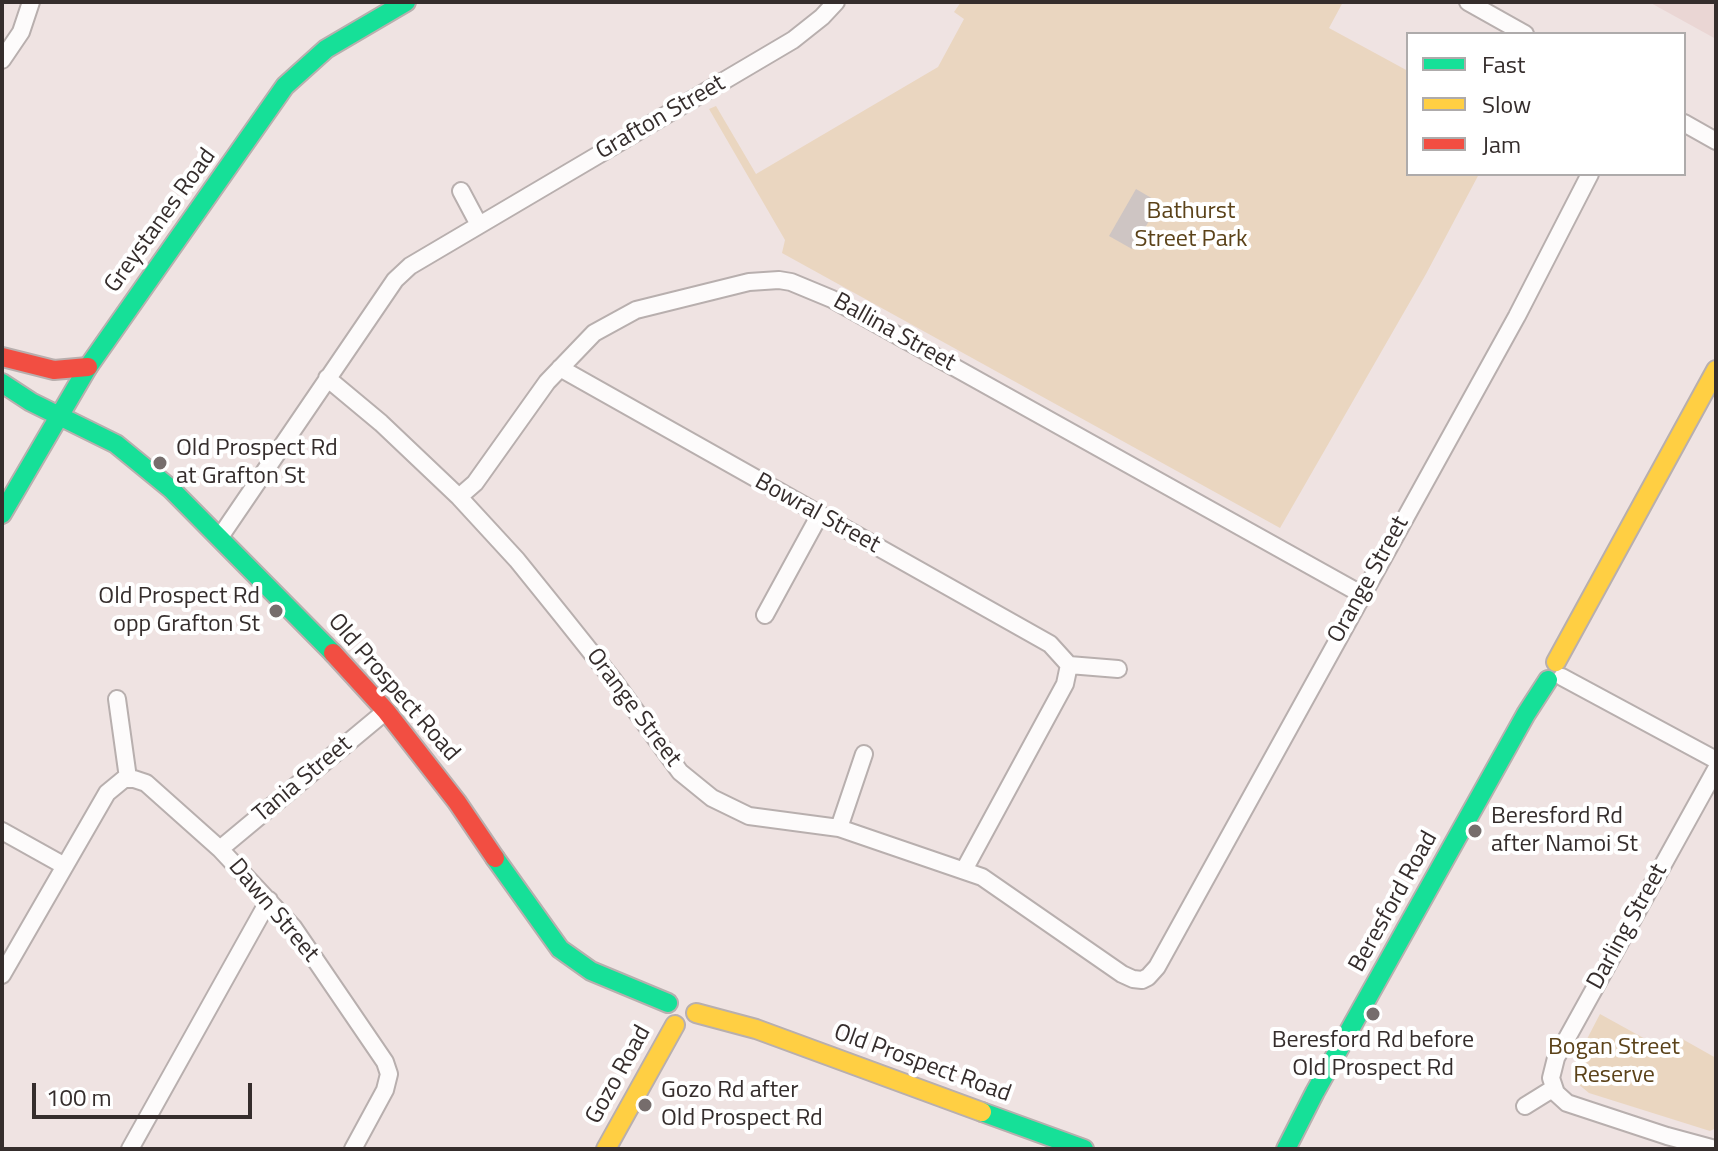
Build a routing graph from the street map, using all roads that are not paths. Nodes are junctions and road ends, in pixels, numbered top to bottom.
1 (31, 2) edge
2 (406, 2) edge
3 (836, 2) edge
4 (1468, 2) edge
5 (1521, 32) edge
6 (2, 60) edge
7 (1686, 124) edge
8 (1716, 141) edge
9 (1589, 176) edge
10 (461, 191) dead end
11 (478, 223) junction
12 (2, 357) edge
13 (88, 367) junction
14 (560, 368) junction
15 (1716, 370) edge
16 (327, 378) junction
17 (2, 383) edge
18 (60, 415) junction
19 (459, 497) junction
20 (2, 514) edge
21 (819, 516) junction
22 (220, 537) junction
23 (1361, 594) junction
24 (765, 615) dead end
25 (1069, 665) junction
26 (1118, 669) dead end
27 (1555, 673) junction
28 (117, 699) dead end
29 (386, 711) junction
30 (864, 754) dead end
31 (1716, 760) edge
32 (1716, 769) edge
33 (128, 778) junction
34 (839, 828) junction
35 (2, 831) edge
36 (220, 849) junction
37 (63, 865) junction
38 (964, 870) junction
39 (269, 900) junction
40 (2, 975) edge
41 (668, 1003) junction
42 (696, 1013) junction
43 (675, 1025) junction
44 (1554, 1088) junction
45 (1525, 1106) dead end
46 (1290, 1147) edge
47 (130, 1149) edge
48 (353, 1149) edge
49 (606, 1149) edge
50 (1084, 1149) edge
51 (1715, 1149) edge

1 - 6 street
2 - 13 main road, Greystanes Road
3 - 11 street, Grafton Street
4 - 5 street
7 - 8 street
9 - 23 street, Orange Street
10 - 11 street
11 - 16 street, Grafton Street
12 - 13 main road
13 - 18 main road, Greystanes Road
14 - 19 street, Ballina Street
14 - 21 street, Bowral Street
14 - 23 street, Ballina Street
15 - 27 main road, Beresford Road
16 - 19 street, Orange Street
16 - 22 street, Grafton Street
17 - 18 main road, Old Prospect Road
18 - 20 main road, Greystanes Road
18 - 22 main road, Old Prospect Road
19 - 34 street, Orange Street
21 - 24 street
21 - 25 street, Bowral Street
22 - 29 main road, Old Prospect Road
23 - 38 street, Orange Street
25 - 26 street
25 - 38 street
27 - 31 street
27 - 46 main road, Beresford Road
28 - 33 street
29 - 36 street, Tania Street
29 - 41 main road, Old Prospect Road
30 - 34 street
32 - 44 street, Darling Street
33 - 36 street, Dawn Street
33 - 37 street
34 - 38 street, Orange Street
35 - 37 street
36 - 39 street, Dawn Street
37 - 40 street
39 - 47 street
39 - 48 street, Dawn Street
41 - 42 main road
41 - 43 main road
42 - 43 main road
42 - 50 main road, Old Prospect Road
43 - 49 main road, Gozo Road
44 - 45 street
44 - 51 street

